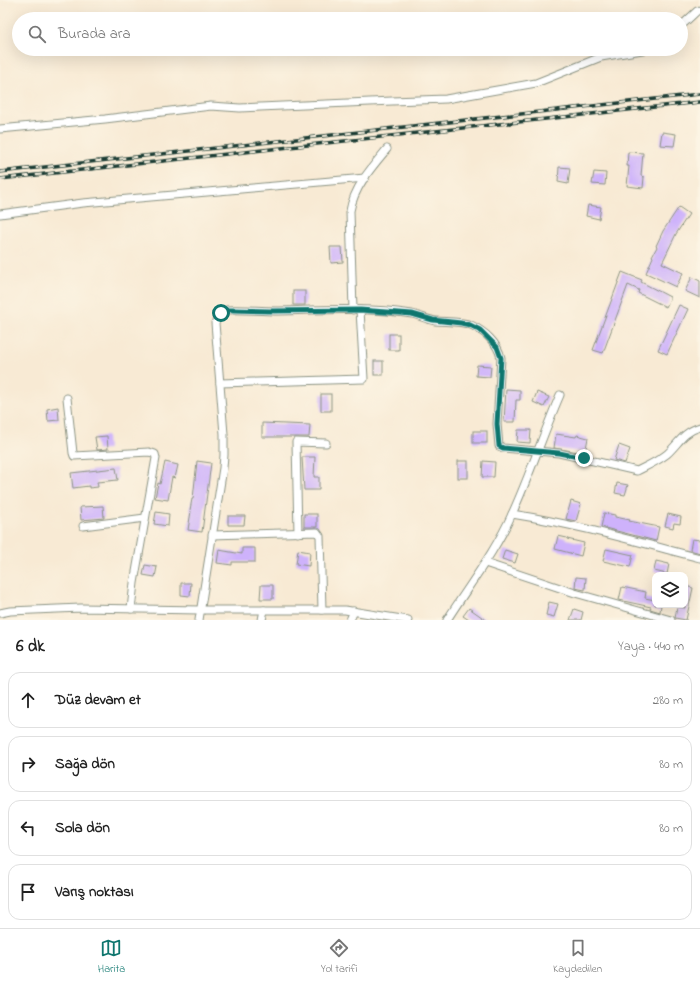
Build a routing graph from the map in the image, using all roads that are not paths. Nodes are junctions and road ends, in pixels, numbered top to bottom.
1 (700, 10) edge
2 (688, 19) edge
3 (607, 56) edge
4 (0, 129) edge
5 (387, 149) dead end
6 (365, 178) junction
7 (0, 214) edge
8 (357, 310) junction
9 (220, 382) junction
10 (560, 395) dead end
11 (67, 398) dead end
12 (700, 427) edge
13 (326, 442) dead end
14 (538, 452) junction
15 (512, 514) junction
16 (145, 518) junction
17 (83, 526) dead end
18 (298, 533) junction
19 (212, 535) junction
20 (700, 558) edge
21 (485, 563) junction
22 (131, 609) junction
23 (200, 610) junction
24 (264, 610) junction
25 (322, 610) junction
26 (354, 611) junction
27 (0, 613) edge
28 (199, 620) edge
29 (262, 620) edge
30 (350, 620) edge
31 (408, 620) edge
32 (446, 620) edge
33 (671, 620) edge

1 - 2 street
3 - 4 street
5 - 6 street
6 - 7 street
6 - 8 street
8 - 9 street
8 - 9 street
8 - 14 street
9 - 19 street
10 - 14 street
11 - 16 street
12 - 14 street
13 - 18 street
14 - 15 street
15 - 20 street
15 - 21 street
16 - 17 street
16 - 22 street
18 - 19 street
18 - 25 street
19 - 23 street
21 - 32 street
21 - 33 street
22 - 23 street
22 - 27 street
23 - 24 street
23 - 28 street
24 - 25 street
24 - 29 street
25 - 26 street
26 - 30 street
26 - 31 street

